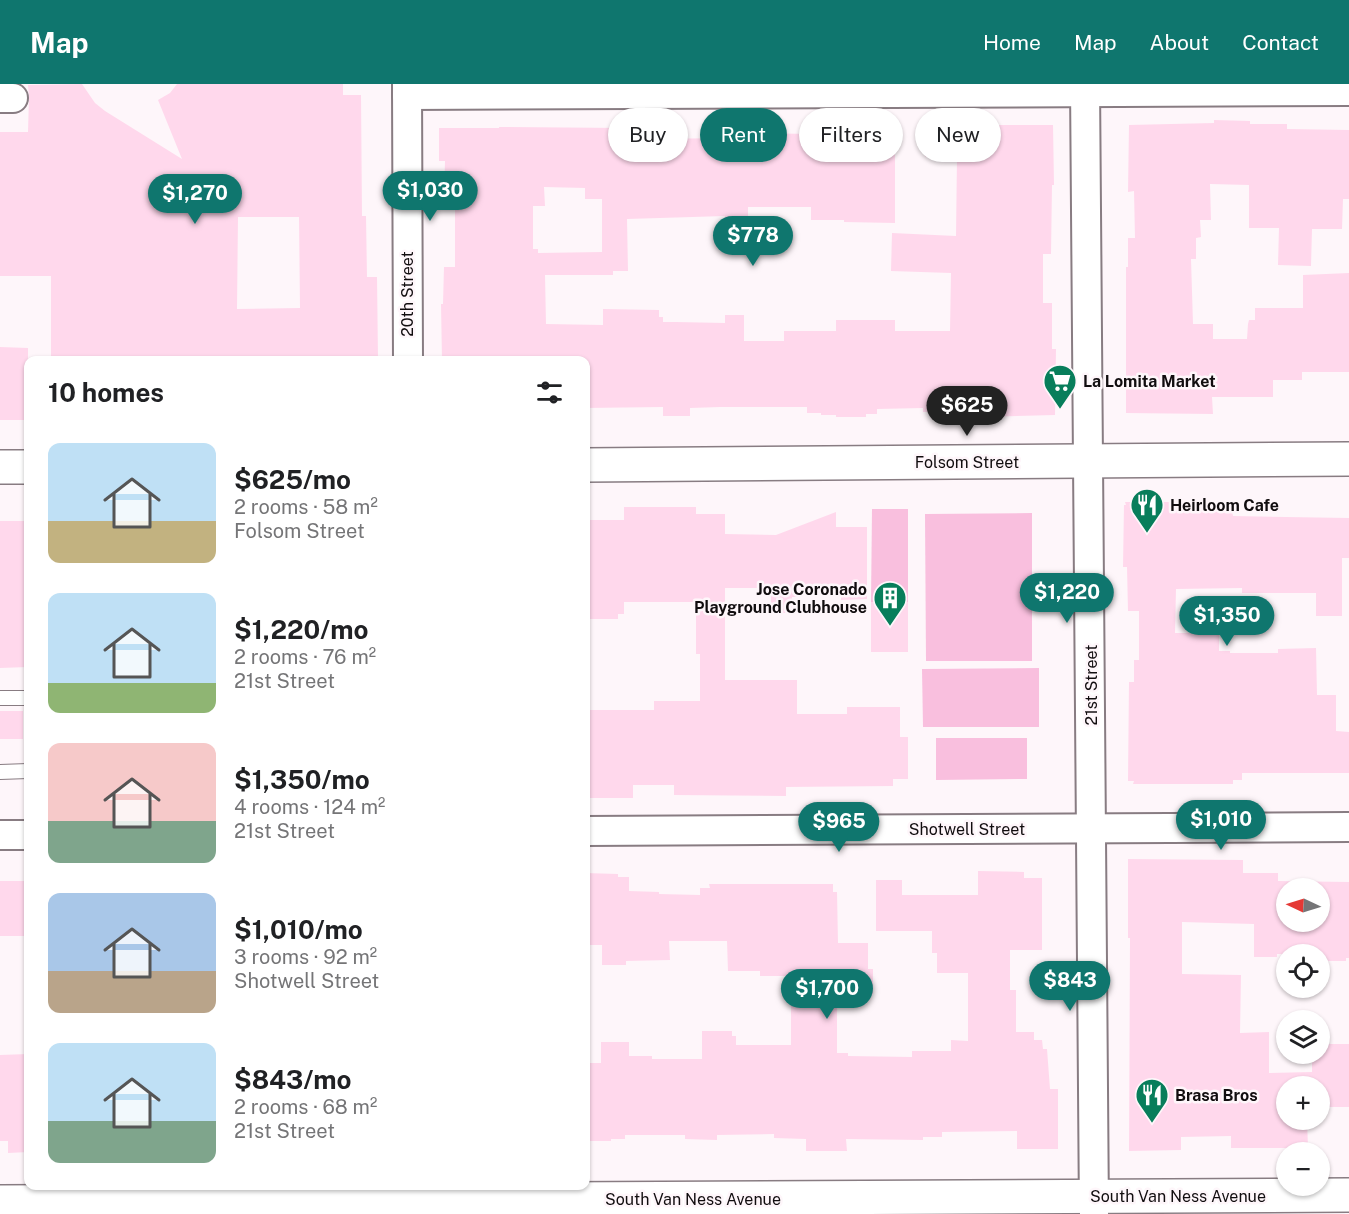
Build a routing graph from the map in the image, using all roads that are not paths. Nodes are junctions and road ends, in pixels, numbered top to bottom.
1 (1085, 89) edge
2 (407, 90) edge
3 (1349, 91) edge
4 (408, 356) edge
5 (1349, 459) edge
6 (1090, 462) junction
7 (590, 465) edge
8 (24, 467) edge
9 (0, 468) edge
10 (0, 698) edge
11 (24, 698) edge
12 (24, 771) edge
13 (0, 772) edge
14 (1349, 827) edge
15 (1092, 828) junction
16 (590, 831) edge
17 (0, 835) edge
18 (24, 835) edge
19 (1349, 1195) edge
20 (412, 1200) edge
21 (0, 1202) edge
22 (979, 1205) edge
23 (1094, 1205) edge
24 (843, 1206) edge

1 - 2 street
1 - 3 street
1 - 6 street, 21st Street
2 - 4 street, 20th Street
5 - 6 main road, Folsom Street
6 - 7 main road, Folsom Street
6 - 15 street, 21st Street
8 - 9 main road
10 - 11 lane
12 - 13 lane
14 - 15 street, Shotwell Street
15 - 16 street, Shotwell Street
15 - 23 street, 21st Street
17 - 18 street
19 - 23 main road, South Van Ness Avenue
20 - 21 main road, South Van Ness Avenue
20 - 24 main road, South Van Ness Avenue
22 - 23 main road, South Van Ness Avenue
22 - 24 main road, South Van Ness Avenue

